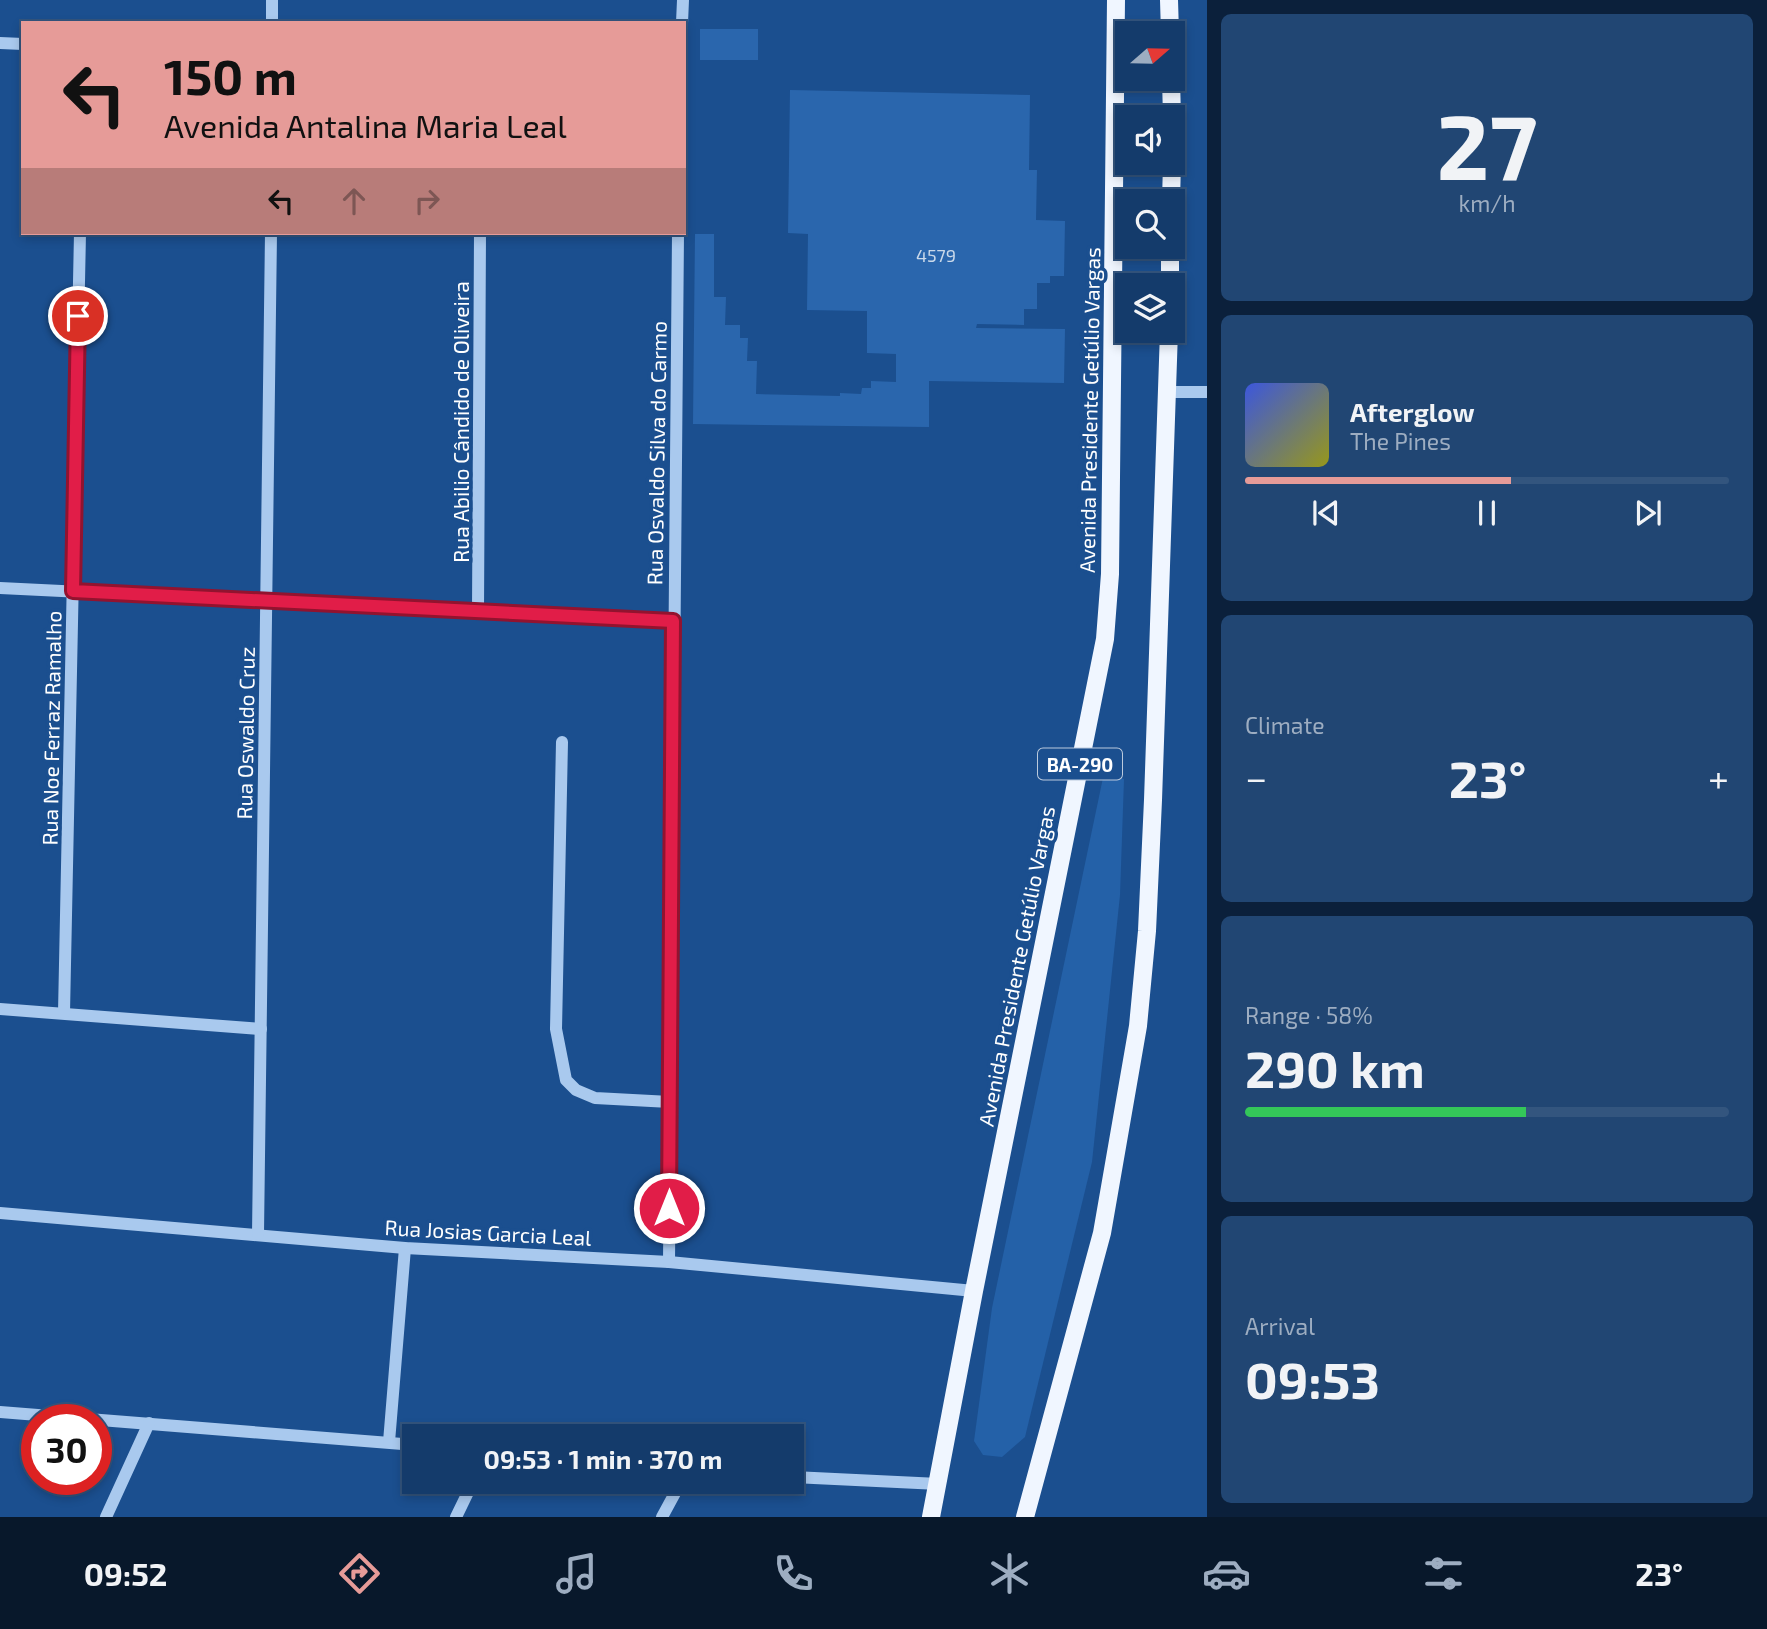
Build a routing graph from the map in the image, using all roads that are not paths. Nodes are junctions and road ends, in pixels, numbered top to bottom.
1 (272, 0) edge
2 (682, 0) edge
3 (1116, 0) edge
4 (1168, 0) edge
5 (272, 21) edge
6 (682, 21) edge
7 (1169, 21) edge
8 (0, 43) edge
9 (21, 44) edge
10 (1120, 105) edge
11 (1120, 175) edge
12 (80, 235) edge
13 (271, 235) edge
14 (480, 235) edge
15 (678, 235) edge
16 (1169, 343) edge
17 (1167, 392) junction
18 (1207, 392) edge
19 (0, 588) edge
20 (73, 591) junction
21 (266, 601) junction
22 (478, 611) junction
23 (673, 621) junction
24 (562, 742) dead end
25 (0, 1009) edge
26 (64, 1013) junction
27 (261, 1028) junction
28 (670, 1102) junction
29 (0, 1213) edge
30 (258, 1234) junction
31 (405, 1248) junction
32 (669, 1262) junction
33 (974, 1291) junction
34 (0, 1412) edge
35 (149, 1423) junction
36 (389, 1442) junction
37 (402, 1444) edge
38 (804, 1477) edge
39 (939, 1483) junction
40 (467, 1494) edge
41 (674, 1494) edge
42 (106, 1517) edge
43 (456, 1517) edge
44 (662, 1517) edge
45 (931, 1517) edge
46 (1026, 1517) edge

1 - 5 street
2 - 6 street
3 - 10 main road, Avenida Presidente Getúlio Vargas / BA-290
4 - 7 main road
8 - 9 street
11 - 33 main road, Avenida Presidente Getúlio Vargas / BA-290
12 - 20 street, Rua Noe Ferraz Ramalho
13 - 21 street, Rua Oswaldo Cruz
14 - 22 street, Rua Abilio Cândido de Oliveira
15 - 23 street, Rua Osvaldo Silva do Carmo
16 - 17 main road
17 - 18 street
17 - 46 main road
19 - 20 street
20 - 21 street
20 - 26 street, Rua Noe Ferraz Ramalho
21 - 22 street
21 - 27 street, Rua Oswaldo Cruz
22 - 23 street
23 - 28 street, Rua Osvaldo Silva do Carmo
24 - 28 street
25 - 26 street
26 - 27 street
27 - 30 street, Rua Oswaldo Cruz
28 - 32 street, Rua Osvaldo Silva do Carmo
29 - 30 street, Rua Josias Garcia Leal
30 - 31 street, Rua Josias Garcia Leal
31 - 32 street, Rua Josias Garcia Leal
31 - 36 street
32 - 33 street, Rua Josias Garcia Leal
33 - 39 main road, Avenida Presidente Getúlio Vargas / BA-290
34 - 35 street
35 - 36 street
35 - 42 street
36 - 37 street
38 - 39 street
39 - 45 main road, Avenida Presidente Getúlio Vargas / BA-290
40 - 43 street
41 - 44 street

